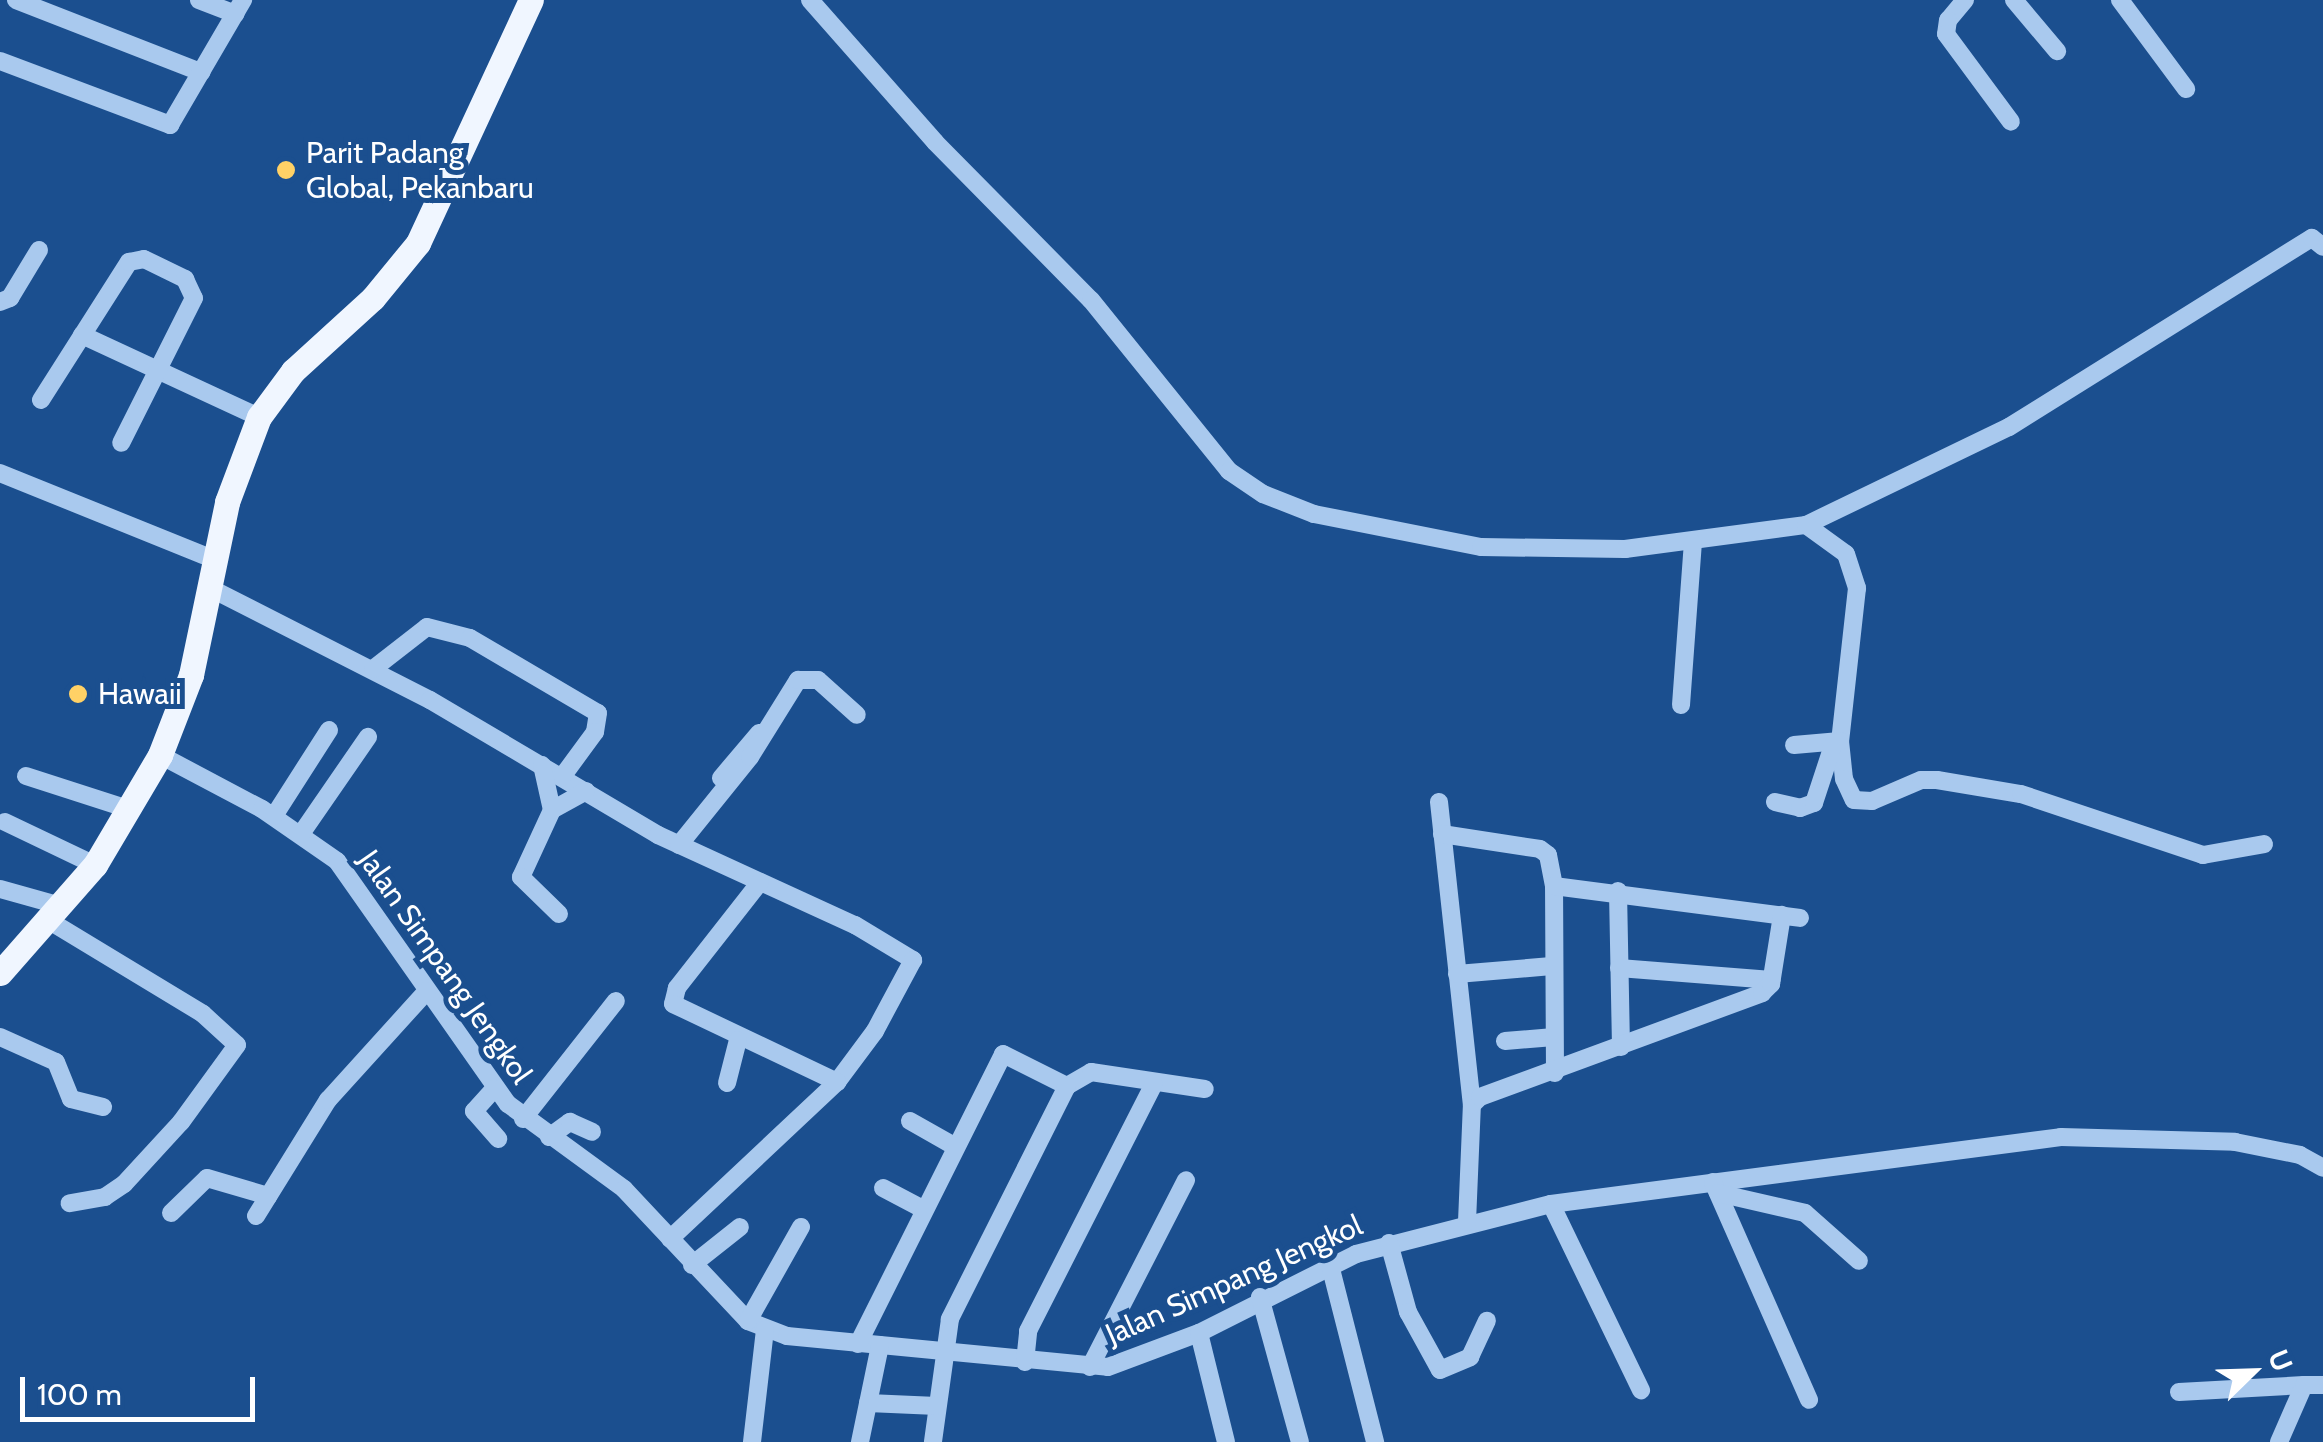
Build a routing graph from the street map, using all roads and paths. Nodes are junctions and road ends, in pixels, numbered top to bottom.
1 (16, 0) edge
2 (199, 0) edge
3 (531, 0) edge
4 (810, 0) edge
5 (1965, 0) edge
6 (2014, 0) edge
7 (2120, 0) edge
8 (239, 7) edge
9 (2056, 51) dead end
10 (0, 60) edge
11 (201, 72) junction
12 (2186, 88) dead end
13 (2012, 122) dead end
14 (2319, 238) edge
15 (39, 250) dead end
16 (0, 302) edge
17 (82, 335) junction
18 (159, 373) junction
19 (41, 400) dead end
20 (259, 416) junction
21 (121, 443) dead end
22 (0, 474) edge
23 (1806, 525) junction
24 (1693, 543) junction
25 (213, 559) junction
26 (208, 587) junction
27 (373, 669) junction
28 (1682, 705) dead end
29 (857, 715) dead end
30 (329, 730) dead end
31 (368, 737) dead end
32 (1837, 741) junction
33 (1794, 745) dead end
34 (160, 755) junction
35 (542, 765) junction
36 (26, 776) dead end
37 (562, 776) junction
38 (586, 791) junction
39 (1439, 802) dead end
40 (1775, 802) dead end
41 (131, 810) junction
42 (552, 810) junction
43 (274, 816) junction
44 (4, 822) dead end
45 (301, 834) junction
46 (1442, 834) junction
47 (2264, 844) dead end
48 (680, 845) junction
49 (95, 865) junction
50 (760, 882) junction
51 (1554, 886) junction
52 (0, 890) edge
53 (1618, 891) junction
54 (54, 913) junction
55 (559, 914) dead end
56 (1552, 966) junction
57 (1620, 968) junction
58 (0, 972) edge
59 (1457, 974) junction
60 (1772, 980) junction
61 (427, 991) junction
62 (616, 1002) dead end
63 (1554, 1037) junction
64 (0, 1038) edge
65 (738, 1040) junction
66 (1505, 1041) dead end
67 (1622, 1048) junction
68 (1555, 1073) junction
69 (837, 1082) junction
70 (727, 1083) dead end
71 (1154, 1084) junction
72 (1067, 1086) junction
73 (494, 1089) junction
74 (1205, 1089) dead end
75 (1472, 1105) junction
76 (103, 1107) dead end
77 (523, 1119) junction
78 (910, 1121) dead end
79 (592, 1132) dead end
80 (498, 1138) dead end
81 (549, 1138) junction
82 (954, 1146) junction
83 (2323, 1168) edge
84 (1186, 1180) dead end
85 (883, 1188) dead end
86 (1715, 1188) junction
87 (268, 1196) junction
88 (70, 1203) dead end
89 (1550, 1204) junction
90 (923, 1209) junction
91 (171, 1213) dead end
92 (256, 1216) dead end
93 (1467, 1222) junction
94 (800, 1227) dead end
95 (740, 1228) dead end
96 (670, 1239) junction
97 (1389, 1243) junction
98 (1859, 1260) dead end
99 (692, 1265) junction
100 (1331, 1269) junction
101 (1260, 1297) junction
102 (1487, 1321) dead end
103 (756, 1325) junction
104 (1199, 1333) junction
105 (858, 1344) junction
106 (880, 1345) junction
107 (944, 1352) junction
108 (1025, 1362) junction
109 (1090, 1367) junction
110 (2314, 1385) edge
111 (1642, 1390) dead end
112 (2179, 1392) dead end
113 (1809, 1400) dead end
114 (868, 1404) junction
115 (937, 1406) junction
116 (752, 1442) edge
117 (860, 1442) edge
118 (933, 1442) edge
119 (1226, 1442) edge
120 (1300, 1442) edge
121 (1375, 1442) edge
122 (2280, 1442) edge

1 - 11 street
2 - 8 street
3 - 20 main road
4 - 24 street
5 - 13 street
6 - 9 street
7 - 12 street
8 - 11 street
10 - 11 street
14 - 23 street
15 - 16 street
17 - 18 street
17 - 18 street
17 - 19 street
18 - 20 street
18 - 21 street
20 - 25 main road
22 - 25 street
23 - 24 street
23 - 32 street
24 - 28 street
25 - 26 main road
26 - 27 street
26 - 34 main road
27 - 35 street
27 - 37 street
29 - 48 street
30 - 43 street
31 - 45 street
32 - 33 street
32 - 40 street
32 - 47 street
34 - 41 main road
34 - 43 street, Jalan Simpang Jengkol
35 - 37 street
35 - 42 street
36 - 41 street
37 - 38 street
38 - 42 street
38 - 48 street
39 - 46 street
41 - 49 main road
42 - 55 street
43 - 45 street, Jalan Simpang Jengkol
44 - 49 street
45 - 61 street, Jalan Simpang Jengkol
46 - 51 street
46 - 59 street
48 - 50 street
49 - 54 main road
50 - 65 street
50 - 69 street
51 - 53 street
51 - 56 street
52 - 54 street
53 - 57 street
53 - 60 street
54 - 58 main road
54 - 88 street
56 - 59 street
56 - 63 street
57 - 60 street
57 - 67 street
59 - 75 street
60 - 67 street
61 - 73 street, Jalan Simpang Jengkol
61 - 87 street
62 - 77 street
63 - 66 street
63 - 68 street
64 - 76 street
65 - 69 street
65 - 70 street
67 - 68 street
68 - 75 street
69 - 96 street
71 - 72 street
71 - 74 street
71 - 108 street
72 - 82 street
72 - 107 street
73 - 77 street, Jalan Simpang Jengkol
73 - 80 street
75 - 93 street
77 - 81 street, Jalan Simpang Jengkol
78 - 82 street
79 - 81 street
81 - 96 street, Jalan Simpang Jengkol
82 - 90 street
83 - 86 street, Jalan Simpang Jengkol
84 - 109 street
85 - 90 street
86 - 89 street, Jalan Simpang Jengkol
86 - 98 street
86 - 113 street
87 - 91 street
87 - 92 street
89 - 93 street, Jalan Simpang Jengkol
89 - 111 street
90 - 105 street
93 - 97 street, Jalan Simpang Jengkol
94 - 103 street
95 - 99 street
96 - 99 street, Jalan Simpang Jengkol
97 - 100 street, Jalan Simpang Jengkol
97 - 102 street
99 - 103 street, Jalan Simpang Jengkol
100 - 101 street, Jalan Simpang Jengkol
100 - 121 street
101 - 104 street, Jalan Simpang Jengkol
101 - 120 street
103 - 105 street, Jalan Simpang Jengkol
103 - 116 street
104 - 109 street, Jalan Simpang Jengkol
104 - 119 street
105 - 106 street, Jalan Simpang Jengkol
106 - 107 street, Jalan Simpang Jengkol
106 - 114 street
107 - 108 street, Jalan Simpang Jengkol
107 - 115 street
108 - 109 street, Jalan Simpang Jengkol
110 - 112 street
110 - 122 street
114 - 115 street
114 - 117 street
115 - 118 street

